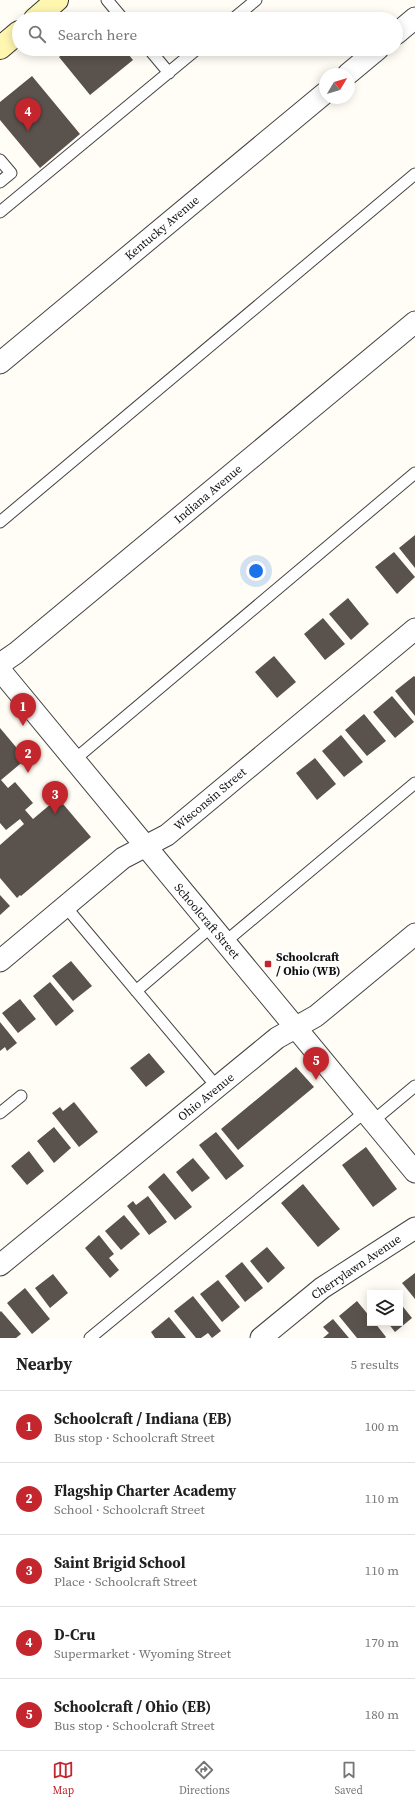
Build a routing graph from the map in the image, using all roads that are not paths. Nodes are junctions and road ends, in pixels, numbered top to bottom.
1 (57, 0) edge
2 (107, 0) edge
3 (256, 0) edge
4 (43, 12) edge
5 (117, 12) edge
6 (241, 12) edge
7 (415, 18) edge
8 (403, 28) edge
9 (12, 38) edge
10 (0, 48) edge
11 (155, 56) edge
12 (189, 56) edge
13 (370, 56) edge
14 (355, 68) edge
15 (169, 73) junction
16 (319, 98) edge
17 (0, 160) edge
18 (415, 174) edge
19 (0, 182) edge
20 (0, 212) edge
21 (415, 322) edge
22 (0, 363) edge
23 (415, 474) edge
24 (0, 522) edge
25 (415, 629) edge
26 (0, 664) edge
27 (0, 670) edge
28 (74, 760) junction
29 (415, 783) edge
30 (145, 845) junction
31 (65, 906) junction
32 (212, 926) junction
33 (415, 934) edge
34 (225, 942) junction
35 (0, 961) edge
36 (136, 991) junction
37 (296, 1028) junction
38 (415, 1086) edge
39 (217, 1088) junction
40 (21, 1096) dead end
41 (0, 1113) edge
42 (369, 1116) junction
43 (415, 1172) edge
44 (415, 1228) edge
45 (0, 1265) edge
46 (90, 1338) edge
47 (261, 1338) edge

1 - 4 street
2 - 5 lane
3 - 6 lane
7 - 8 street
9 - 10 street
11 - 15 lane
12 - 15 lane
13 - 14 street
15 - 20 lane
16 - 22 street, Kentucky Avenue
17 - 19 lane
18 - 24 lane
21 - 26 street, Indiana Avenue
23 - 28 lane
25 - 30 street, Wisconsin Street
27 - 28 street, Schoolcraft Street
28 - 30 street, Schoolcraft Street
29 - 34 lane
30 - 31 street, Wisconsin Street
30 - 32 street, Schoolcraft Street
31 - 35 street, Wisconsin Street
31 - 36 lane
32 - 34 street, Schoolcraft Street
32 - 36 lane
33 - 37 street, Ohio Avenue
34 - 37 street, Schoolcraft Street
36 - 39 lane
37 - 39 street, Ohio Avenue
37 - 42 street, Schoolcraft Street
38 - 42 lane
39 - 45 street, Ohio Avenue
40 - 41 lane
42 - 43 street, Schoolcraft Street
42 - 46 lane
44 - 47 street, Cherrylawn Avenue

